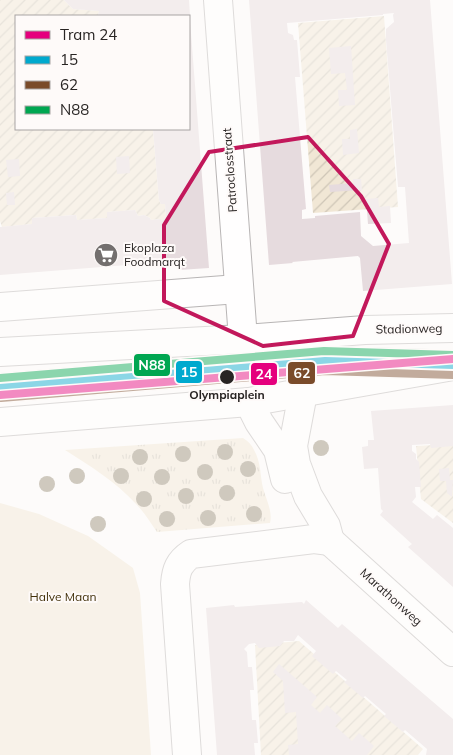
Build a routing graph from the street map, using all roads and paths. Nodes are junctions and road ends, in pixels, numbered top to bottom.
1 (218, 0) edge
2 (238, 289) junction
3 (0, 307) edge
4 (453, 328) edge
5 (243, 339) junction
6 (0, 352) edge
7 (453, 366) edge
8 (0, 388) edge
9 (303, 393) junction
10 (249, 402) junction
11 (0, 422) edge
12 (322, 540) junction
13 (453, 652) edge
14 (187, 755) edge

1 - 2 street, Patroclosstraat
2 - 3 street
2 - 5 street, Patroclosstraat
4 - 5 street, Stadionweg
5 - 6 street
7 - 8 street
7 - 9 street
9 - 10 street
9 - 12 street
10 - 11 street
10 - 12 street
12 - 13 street, Marathonweg
12 - 14 street

